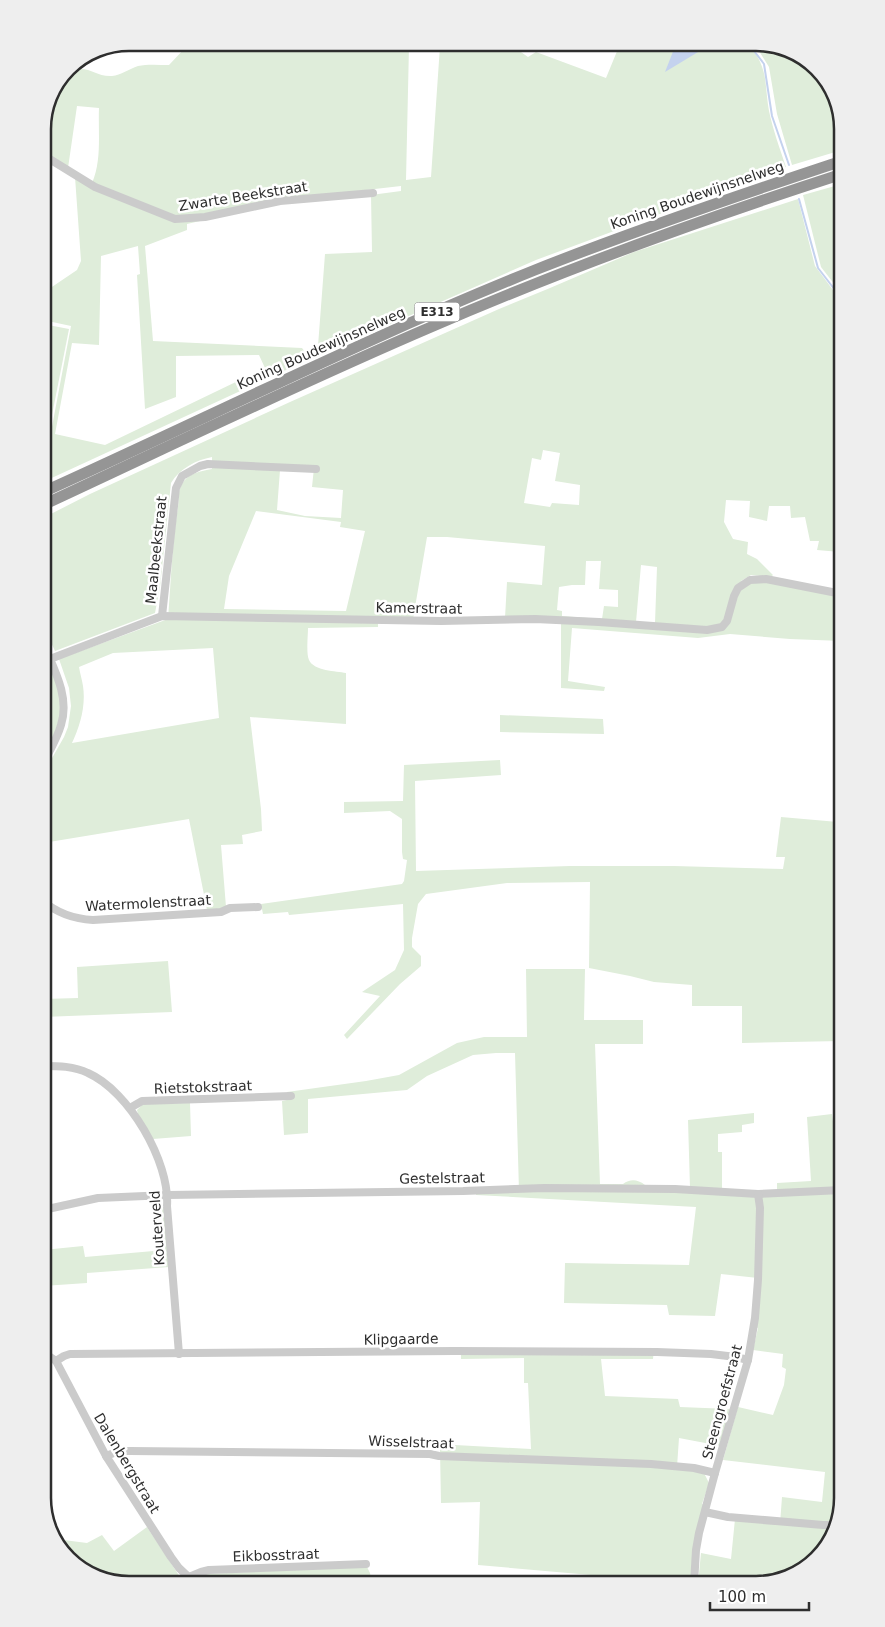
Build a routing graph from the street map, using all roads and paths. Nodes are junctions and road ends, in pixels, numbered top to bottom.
1 (51, 160) edge
2 (834, 164) edge
3 (834, 177) edge
4 (373, 193) dead end
5 (316, 469) dead end
6 (51, 488) edge
7 (51, 500) edge
8 (834, 592) edge
9 (162, 616) junction
10 (51, 659) edge
11 (51, 662) edge
12 (51, 749) edge
13 (51, 906) edge
14 (258, 906) dead end
15 (51, 1067) edge
16 (291, 1096) dead end
17 (130, 1108) junction
18 (834, 1190) edge
19 (758, 1194) junction
20 (168, 1195) junction
21 (51, 1208) edge
22 (179, 1354) junction
23 (51, 1358) edge
24 (748, 1360) junction
25 (56, 1362) junction
26 (106, 1456) junction
27 (715, 1473) junction
28 (705, 1512) junction
29 (829, 1525) edge
30 (366, 1564) dead end
31 (188, 1576) edge
32 (191, 1576) edge
33 (694, 1576) edge

1 - 4 street, Zwarte Beekstraat
2 - 6 highway, Koning Boudewijnsnelweg / E313
3 - 7 highway, Koning Boudewijnsnelweg / E313
5 - 9 street, Maalbeekstraat
8 - 9 street, Kamerstraat
9 - 10 street, Kamerstraat
11 - 12 street
13 - 14 street, Watermolenstraat
15 - 17 street
16 - 17 street, Rietstokstraat
17 - 20 street, Kouterveld
18 - 19 street, Gestelstraat
19 - 20 street, Gestelstraat
19 - 24 street, Steengroefstraat
20 - 21 street, Gestelstraat
20 - 22 street, Kouterveld
22 - 24 street, Klipgaarde
22 - 25 street, Klipgaarde
23 - 25 street, Dalenbergstraat
24 - 27 street, Steengroefstraat
25 - 26 street, Dalenbergstraat
26 - 27 street, Wisselstraat
26 - 31 street, Dalenbergstraat
27 - 28 street, Steengroefstraat
28 - 29 street
28 - 33 street, Steengroefstraat
30 - 32 street, Eikbosstraat

